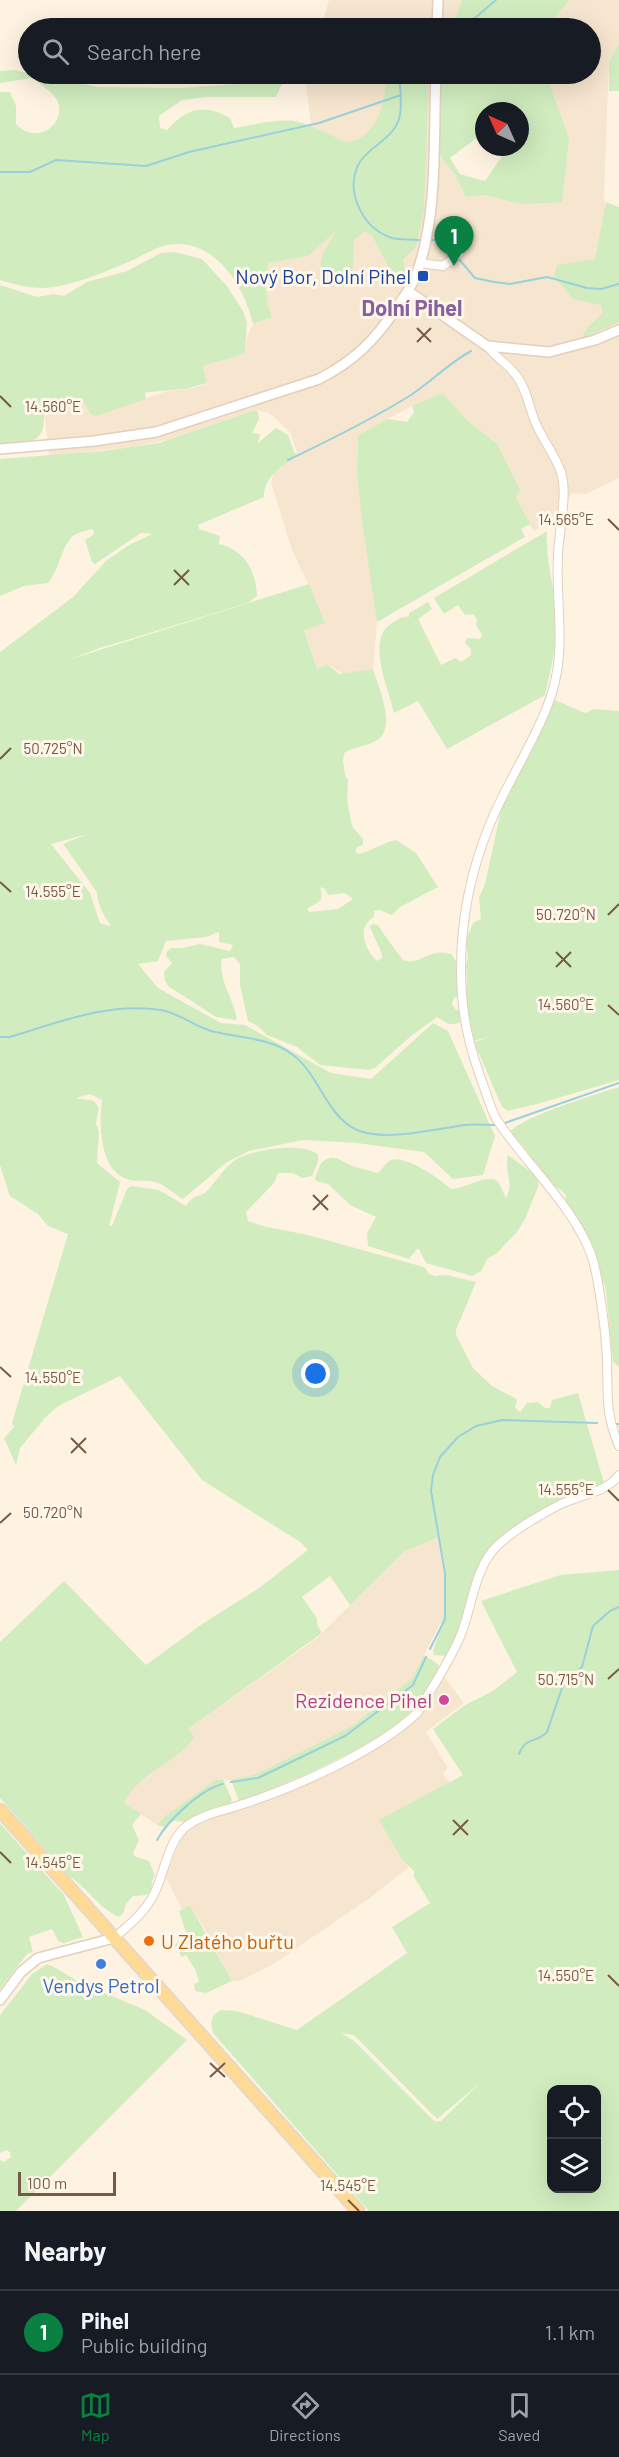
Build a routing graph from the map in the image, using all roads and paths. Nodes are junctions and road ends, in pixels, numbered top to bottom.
1 (438, 0) edge
2 (437, 18) edge
3 (435, 84) edge
4 (456, 257) dead end
5 (420, 263) junction
6 (408, 291) junction
7 (619, 330) edge
8 (487, 346) junction
9 (0, 449) edge
10 (619, 1446) edge
11 (619, 1474) edge
12 (0, 1810) edge
13 (114, 1938) junction
14 (0, 2000) edge
15 (358, 2211) edge

1 - 2 street
3 - 5 street
4 - 5 street
5 - 6 street
6 - 8 street
6 - 9 street
7 - 8 street
8 - 10 street
11 - 13 street
12 - 13 main road
13 - 14 street
13 - 15 main road

